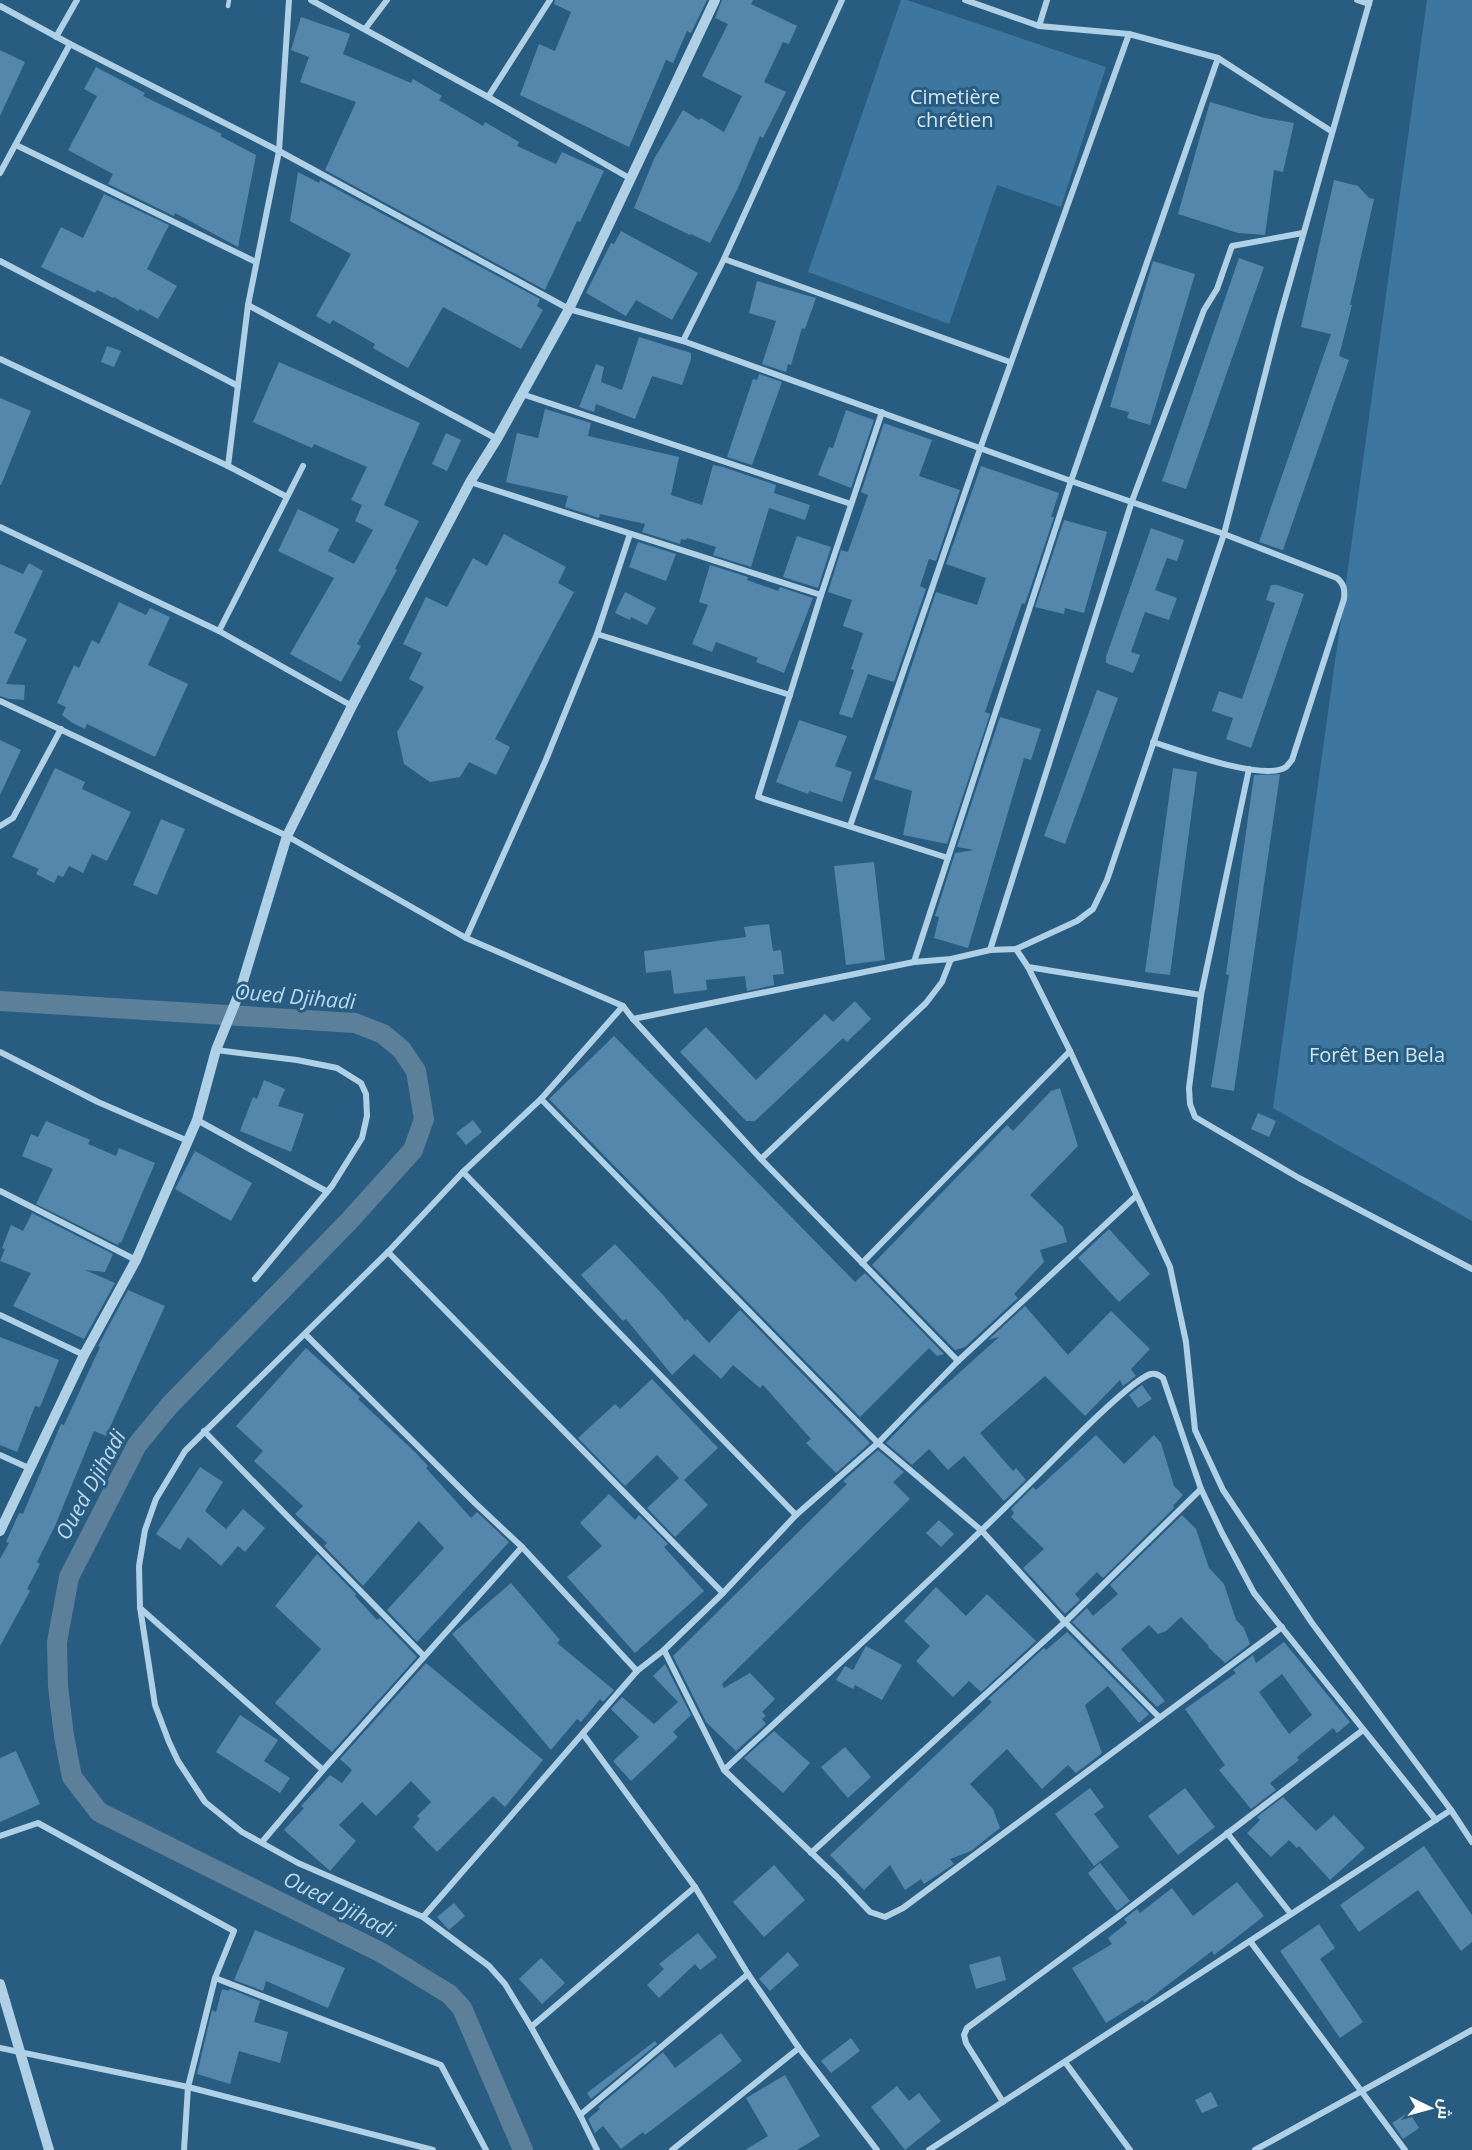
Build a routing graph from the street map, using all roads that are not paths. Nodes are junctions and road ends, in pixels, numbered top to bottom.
1 (77, 0) edge
2 (289, 0) edge
3 (311, 0) edge
4 (387, 0) edge
5 (550, 0) edge
6 (715, 0) edge
7 (842, 0) edge
8 (965, 0) edge
9 (1047, 0) edge
10 (1357, 0) edge
11 (1370, 2) edge
12 (0, 6) edge
13 (1039, 26) junction
14 (364, 29) junction
15 (1129, 34) junction
16 (56, 37) junction
17 (70, 44) junction
18 (1218, 58) junction
19 (488, 97) junction
20 (1331, 131) junction
21 (16, 145) junction
22 (279, 151) junction
23 (0, 173) edge
24 (631, 179) junction
25 (1302, 233) junction
26 (724, 259) junction
27 (0, 261) edge
28 (256, 262) junction
29 (248, 305) junction
30 (569, 309) junction
31 (683, 342) junction
32 (0, 359) edge
33 (1011, 362) junction
34 (238, 386) junction
35 (522, 394) junction
36 (882, 412) junction
37 (497, 439) junction
38 (980, 449) junction
39 (228, 466) junction
40 (303, 466) dead end
41 (1071, 481) junction
42 (470, 482) junction
43 (287, 497) junction
44 (1132, 501) junction
45 (851, 504) junction
46 (0, 527) edge
47 (630, 534) junction
48 (1224, 534) junction
49 (821, 595) junction
50 (219, 631) junction
51 (597, 634) junction
52 (790, 695) junction
53 (0, 701) edge
54 (352, 706) junction
55 (61, 729) junction
56 (1154, 742) junction
57 (1249, 769) junction
58 (0, 826) edge
59 (850, 826) junction
60 (287, 836) junction
61 (948, 858) junction
62 (466, 938) junction
63 (1016, 949) junction
64 (990, 950) junction
65 (951, 959) junction
66 (914, 962) junction
67 (1028, 967) junction
68 (1201, 995) junction
69 (623, 1006) junction
70 (633, 1018) junction
71 (216, 1050) junction
72 (1070, 1051) junction
73 (0, 1052) edge
74 (541, 1099) junction
75 (197, 1120) junction
76 (188, 1141) junction
77 (761, 1159) junction
78 (463, 1172) junction
79 (0, 1191) edge
80 (326, 1191) junction
81 (1136, 1196) junction
82 (387, 1252) junction
83 (136, 1260) junction
84 (862, 1263) junction
85 (1472, 1269) edge
86 (255, 1280) dead end
87 (0, 1315) edge
88 (305, 1334) junction
89 (84, 1355) junction
90 (958, 1361) junction
91 (204, 1431) junction
92 (878, 1443) junction
93 (0, 1455) edge
94 (31, 1469) junction
95 (1201, 1489) junction
96 (796, 1515) junction
97 (0, 1531) edge
98 (982, 1532) junction
99 (522, 1547) junction
100 (723, 1593) junction
101 (140, 1607) junction
102 (1065, 1622) junction
103 (1282, 1627) junction
104 (664, 1650) junction
105 (424, 1656) junction
106 (637, 1671) junction
107 (1159, 1717) junction
108 (1364, 1730) junction
109 (583, 1734) junction
110 (323, 1770) junction
111 (724, 1770) junction
112 (1451, 1810) junction
113 (1436, 1820) junction
114 (1227, 1833) junction
115 (0, 1836) edge
116 (262, 1842) junction
117 (1472, 1842) edge
118 (811, 1854) junction
119 (695, 1887) junction
120 (1291, 1914) junction
121 (423, 1917) junction
122 (1250, 1941) junction
123 (748, 1974) junction
124 (215, 1978) junction
125 (0, 1984) edge
126 (531, 2027) junction
127 (1472, 2030) edge
128 (0, 2048) edge
129 (799, 2048) junction
130 (19, 2052) junction
131 (1065, 2062) junction
132 (188, 2087) junction
133 (1361, 2091) junction
134 (1003, 2102) junction
135 (580, 2115) junction
136 (49, 2150) edge
137 (183, 2150) edge
138 (433, 2150) edge
139 (486, 2150) edge
140 (597, 2150) edge
141 (672, 2150) edge
142 (877, 2150) edge
143 (929, 2150) edge
144 (1130, 2150) edge
145 (1255, 2150) edge
146 (1406, 2150) edge

1 - 16 street
2 - 22 street
3 - 14 street
4 - 14 street
5 - 19 street
6 - 24 street
7 - 26 street
8 - 13 street
9 - 13 street
10 - 11 street
11 - 20 street
12 - 16 street
13 - 15 street
14 - 19 street
15 - 18 street
15 - 33 street
16 - 17 street
17 - 21 street
17 - 22 street
18 - 20 street
18 - 41 street
19 - 24 street
20 - 25 street
21 - 23 street
21 - 28 street
22 - 28 street
22 - 30 street
24 - 30 street
25 - 44 street
25 - 48 street
26 - 31 street
26 - 33 street
27 - 34 street
28 - 29 street
29 - 34 street
29 - 37 street
30 - 31 street
30 - 35 street
31 - 36 street
32 - 39 street
33 - 38 street
34 - 39 street
35 - 37 street
35 - 45 street
36 - 38 street
36 - 45 street
37 - 42 street
38 - 41 street
38 - 59 street
39 - 43 street
40 - 43 street
41 - 44 street
41 - 61 street
42 - 47 street
42 - 54 street
43 - 50 street
44 - 48 street
44 - 64 street
45 - 49 street
46 - 50 street
47 - 49 street
47 - 51 street
48 - 56 street
48 - 57 street
49 - 52 street
50 - 54 street
51 - 52 street
51 - 62 street
52 - 59 street
53 - 55 street
54 - 60 street
55 - 58 street
55 - 60 street
56 - 57 street
56 - 63 street
57 - 68 street
59 - 61 street
60 - 62 street
60 - 71 street
61 - 66 street
62 - 69 street
63 - 64 street
63 - 67 street
64 - 65 street
65 - 66 street
65 - 77 street
66 - 70 street
67 - 68 street
67 - 72 street
68 - 85 street
69 - 70 street
69 - 74 street
70 - 77 street
71 - 75 street
71 - 80 street
72 - 81 street
72 - 84 street
73 - 76 street
74 - 78 street
74 - 92 street
75 - 76 street
75 - 80 street
76 - 83 street
77 - 84 street
78 - 82 street
78 - 96 street
79 - 83 street
80 - 86 street
81 - 90 street
81 - 112 street
82 - 88 street
82 - 100 street
83 - 89 street
84 - 90 street
87 - 89 street
88 - 91 street
88 - 99 street
89 - 94 street
90 - 92 street
91 - 101 street
91 - 105 street
92 - 96 street
92 - 98 street
93 - 94 street
94 - 97 street
95 - 98 street
95 - 102 street
95 - 103 street
96 - 100 street
98 - 102 street
98 - 111 street
99 - 105 street
99 - 106 street
100 - 104 street
101 - 110 street
101 - 116 street
102 - 107 street
102 - 118 street
103 - 107 street
103 - 108 street
104 - 106 street
104 - 111 street
105 - 110 street
106 - 109 street
107 - 118 street
108 - 113 street
108 - 114 street
109 - 119 street
109 - 121 street
110 - 116 street
111 - 118 street
112 - 113 street
112 - 117 street
113 - 120 street
114 - 120 street
114 - 134 street
115 - 124 street
116 - 121 street
119 - 123 street
119 - 126 street
120 - 122 street
121 - 126 street
122 - 131 street
122 - 133 street
123 - 129 street
123 - 135 street
124 - 132 street
124 - 139 street
125 - 130 street
126 - 135 street
127 - 133 street
128 - 130 street
129 - 141 street
129 - 142 street
130 - 132 street
130 - 136 street
131 - 134 street
131 - 144 street
132 - 137 street
132 - 138 street
133 - 145 street
133 - 146 street
134 - 143 street
135 - 140 street

